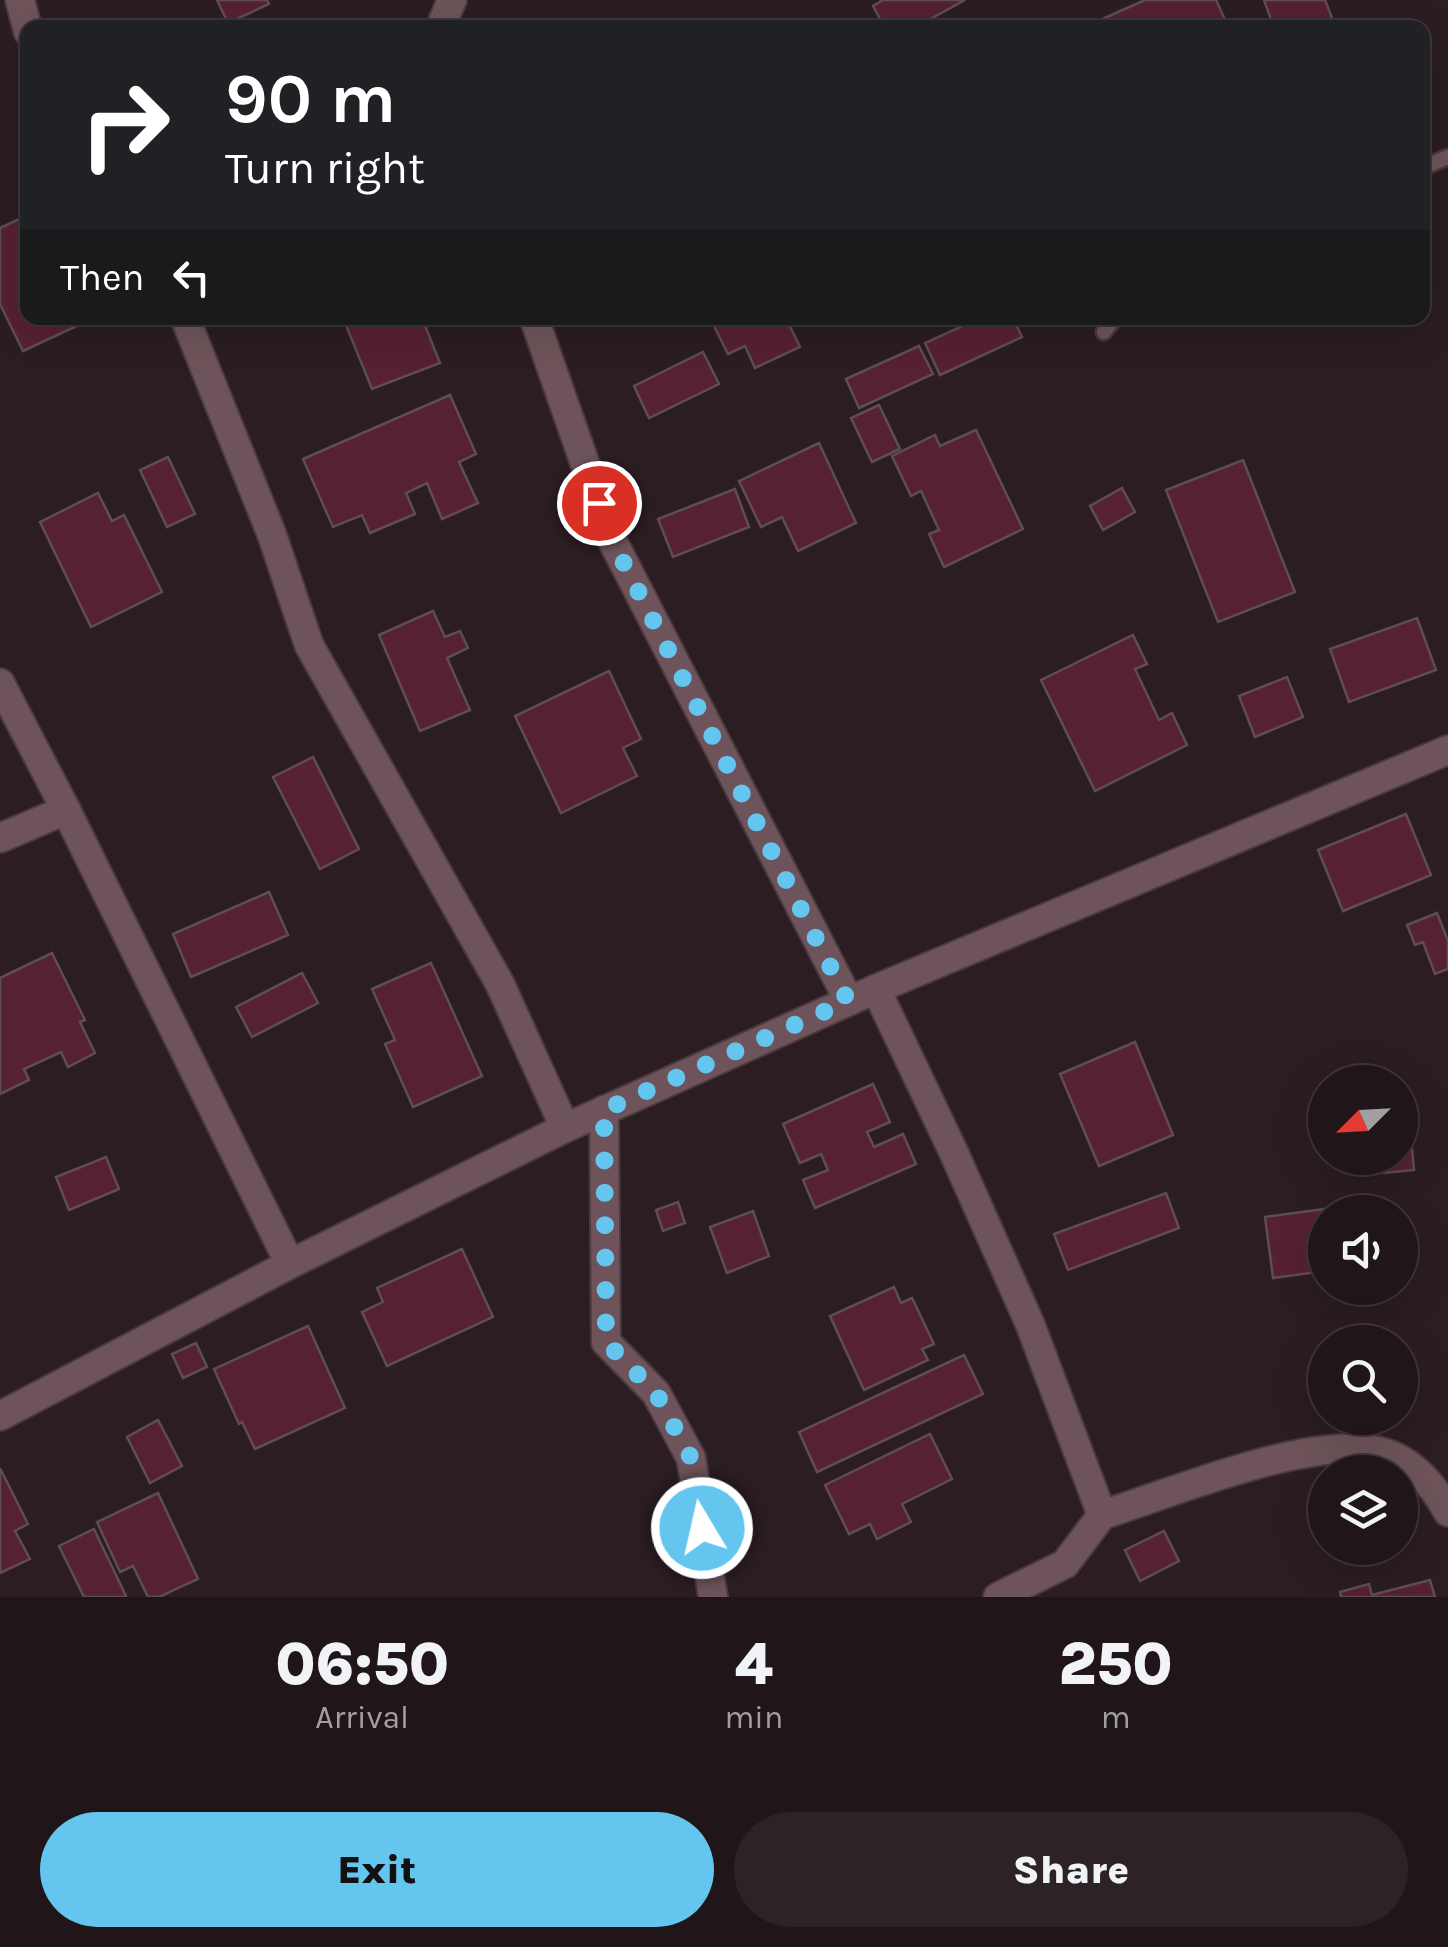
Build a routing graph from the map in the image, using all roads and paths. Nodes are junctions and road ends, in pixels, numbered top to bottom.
1 (188, 325) edge
2 (536, 325) edge
3 (1110, 325) edge
4 (1104, 332) dead end
5 (0, 683) edge
6 (1448, 750) edge
7 (66, 810) junction
8 (0, 838) edge
9 (876, 989) junction
10 (848, 1001) junction
11 (604, 1110) junction
12 (565, 1128) junction
13 (290, 1264) junction
14 (0, 1416) edge
15 (1448, 1512) edge
16 (1102, 1515) junction
17 (713, 1597) edge
18 (998, 1597) edge

1 - 12 street
2 - 10 street
3 - 4 lane
5 - 7 street
6 - 9 street
7 - 8 street
7 - 13 street
9 - 10 street
9 - 16 street
10 - 11 street
11 - 12 street
11 - 17 street
12 - 13 street
13 - 14 street
15 - 16 street
16 - 18 street

